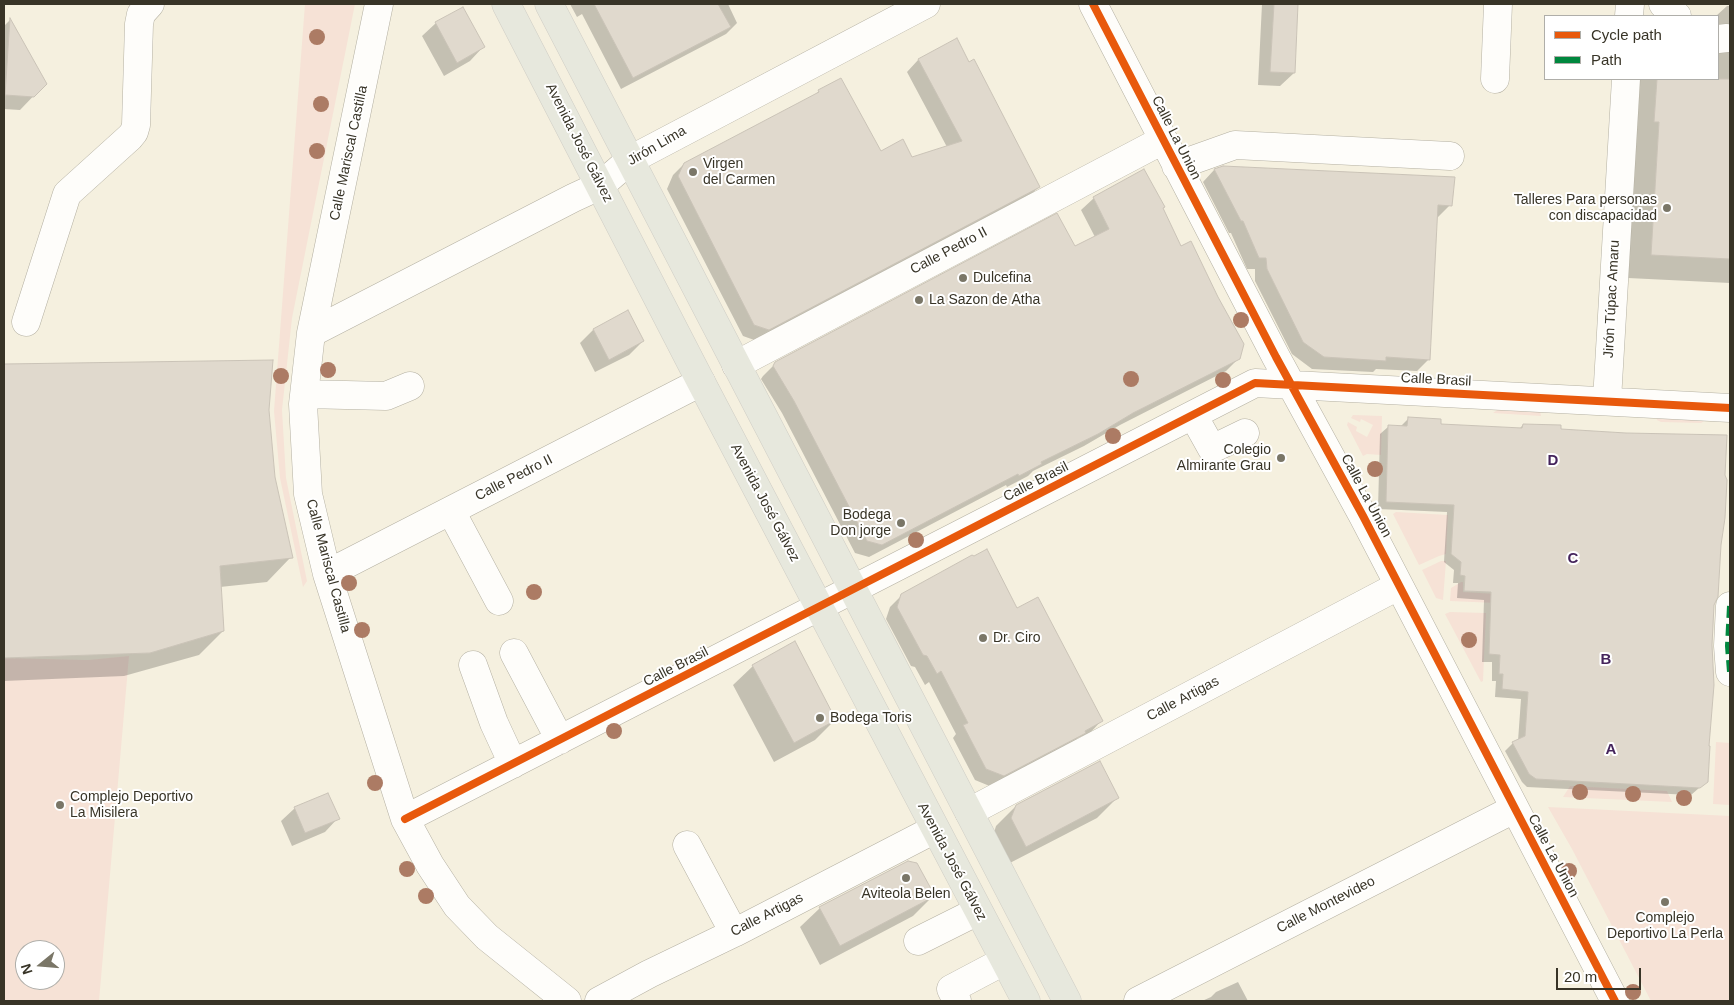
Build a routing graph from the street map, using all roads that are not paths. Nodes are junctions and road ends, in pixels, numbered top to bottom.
1 (150, 4) edge
2 (379, 4) edge
3 (506, 4) edge
4 (548, 4) edge
5 (926, 4) edge
6 (1093, 4) edge
7 (1498, 4) edge
8 (1663, 4) edge
9 (1676, 15) edge
10 (1494, 80) dead end
11 (1626, 80) edge
12 (1163, 140) junction
13 (1450, 156) dead end
14 (630, 160) junction
15 (1176, 166) junction
16 (601, 186) junction
17 (26, 322) dead end
18 (311, 334) junction
19 (736, 364) junction
20 (701, 382) junction
21 (1292, 385) junction
22 (410, 386) dead end
23 (305, 394) junction
24 (1607, 400) junction
25 (1730, 408) edge
26 (1193, 415) junction
27 (1246, 432) dead end
28 (451, 511) junction
29 (327, 574) junction
30 (1398, 586) junction
31 (853, 589) junction
32 (499, 601) dead end
33 (1730, 606) edge
34 (820, 607) junction
35 (514, 653) dead end
36 (473, 665) dead end
37 (1730, 672) edge
38 (560, 740) junction
39 (513, 764) junction
40 (1514, 810) junction
41 (968, 812) junction
42 (405, 819) junction
43 (935, 829) junction
44 (687, 845) dead end
45 (978, 911) junction
46 (734, 932) junction
47 (918, 941) dead end
48 (1004, 961) junction
49 (567, 1001) edge
50 (599, 1001) edge
51 (957, 1001) edge
52 (1026, 1001) edge
53 (1067, 1001) edge
54 (1138, 1001) edge
55 (1614, 1001) edge

1 - 17 street
2 - 18 street, Calle Mariscal Castilla
3 - 16 main road, Avenida José Gálvez
4 - 14 main road
5 - 14 street, Jirón Lima
6 - 12 street, Calle La Union
7 - 10 street
8 - 9 street
11 - 24 street, Jirón Túpac Amaru
12 - 15 street, Calle La Union
12 - 19 street, Calle Pedro II
13 - 15 street
14 - 16 street, Jirón Lima
14 - 19 main road
15 - 21 street, Calle La Union
16 - 18 street, Jirón Lima
16 - 20 main road, Avenida José Gálvez
18 - 23 street, Calle Mariscal Castilla
19 - 31 main road
20 - 28 street, Calle Pedro II
20 - 34 main road, Avenida José Gálvez
21 - 24 street, Calle Brasil
21 - 26 street, Calle Brasil
21 - 30 street, Calle La Union
22 - 23 street
23 - 29 street, Calle Mariscal Castilla
24 - 25 street, Calle Brasil
26 - 27 street
26 - 31 street, Calle Brasil
28 - 29 street, Calle Pedro II
28 - 32 street
29 - 42 street, Calle Mariscal Castilla
30 - 40 street, Calle La Union
30 - 41 street, Calle Artigas
31 - 34 street, Calle Brasil
31 - 41 main road
33 - 37 street
34 - 38 street, Calle Brasil
34 - 43 main road, Avenida José Gálvez
35 - 38 street
36 - 39 street
38 - 39 street, Calle Brasil
39 - 42 street, Calle Brasil
40 - 54 street, Calle Montevideo
40 - 55 street, Calle La Union
41 - 53 main road
42 - 49 street, Calle Mariscal Castilla
43 - 45 main road, Avenida José Gálvez
43 - 46 street, Calle Artigas
44 - 46 street
45 - 47 street
45 - 48 main road, Avenida José Gálvez
46 - 50 street, Calle Artigas
48 - 51 street
48 - 52 main road, Avenida José Gálvez

